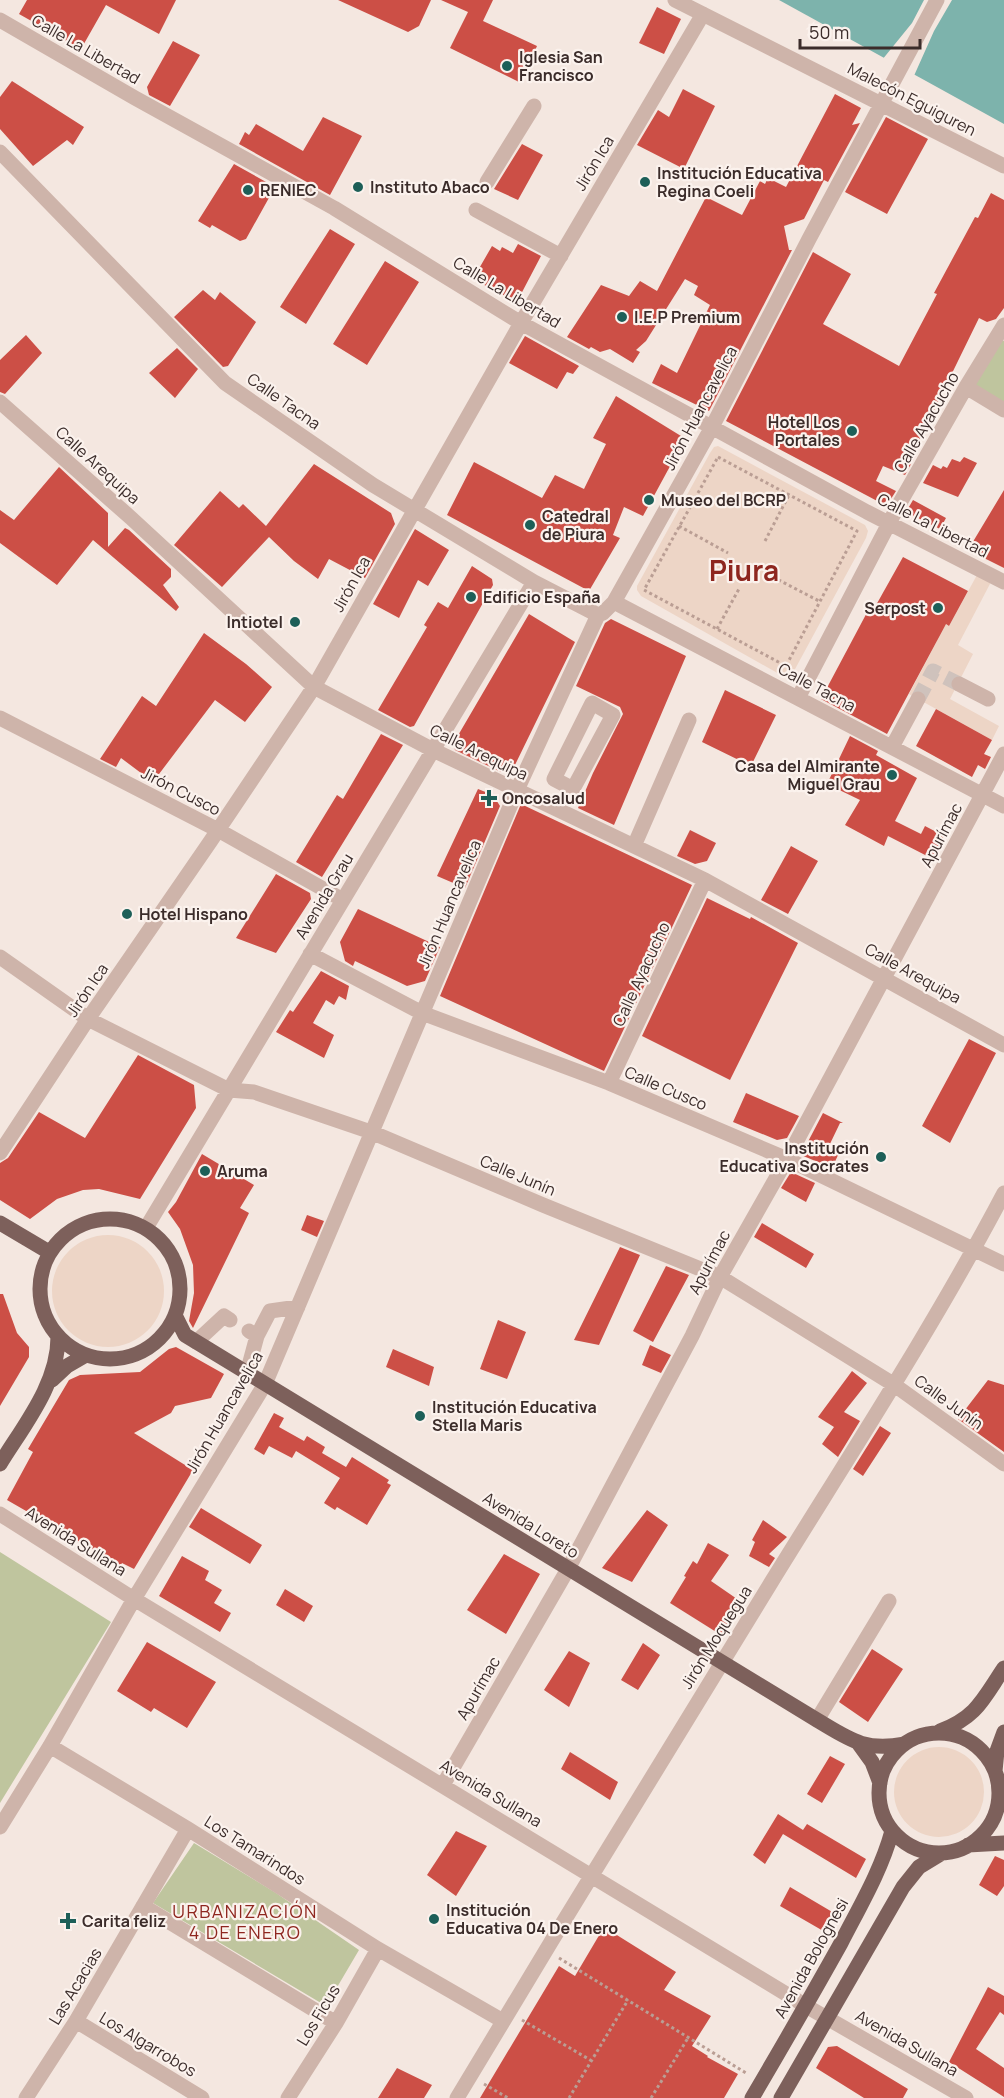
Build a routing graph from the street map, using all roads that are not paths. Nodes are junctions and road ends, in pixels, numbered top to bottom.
1 (675, 0) edge
2 (937, 0) edge
3 (703, 14) junction
4 (0, 20) edge
5 (881, 104) junction
6 (534, 106) dead end
7 (0, 152) edge
8 (1004, 166) edge
9 (487, 182) dead end
10 (476, 210) dead end
11 (561, 256) junction
12 (521, 323) junction
13 (1002, 335) edge
14 (966, 387) junction
15 (0, 402) edge
16 (1004, 410) edge
17 (712, 427) junction
18 (414, 509) junction
19 (889, 524) junction
20 (534, 582) junction
21 (1004, 582) edge
22 (614, 602) junction
23 (598, 615) junction
24 (960, 684) tunnel mouth
25 (314, 687) junction
26 (798, 698) junction
27 (918, 699) tunnel mouth
28 (988, 699) dead end
29 (0, 718) edge
30 (689, 720) dead end
31 (892, 747) junction
32 (433, 750) junction
33 (1004, 754) edge
34 (573, 789) junction
35 (516, 790) junction
36 (983, 794) junction
37 (1004, 806) edge
38 (560, 811) junction
39 (218, 830) junction
40 (634, 846) junction
41 (705, 880) junction
42 (343, 900) junction
43 (310, 954) junction
44 (0, 957) edge
45 (884, 978) junction
46 (422, 1013) junction
47 (88, 1019) junction
48 (1004, 1045) edge
49 (609, 1083) junction
50 (229, 1090) junction
51 (371, 1132) junction
52 (0, 1153) edge
53 (787, 1159) junction
54 (1004, 1193) edge
55 (0, 1223) edge
56 (146, 1228) junction
57 (974, 1249) junction
58 (49, 1252) junction
59 (1004, 1264) edge
60 (720, 1277) junction
61 (298, 1307) junction
62 (175, 1315) junction
63 (230, 1320) dead end
64 (58, 1337) junction
65 (160, 1338) junction
66 (190, 1339) junction
67 (86, 1355) junction
68 (247, 1373) junction
69 (265, 1383) junction
70 (48, 1384) junction
71 (893, 1384) junction
72 (0, 1464) edge
73 (1004, 1464) edge
74 (0, 1514) edge
75 (568, 1569) junction
76 (134, 1599) junction
77 (889, 1601) dead end
78 (721, 1664) junction
79 (1004, 1668) edge
80 (817, 1720) junction
81 (1004, 1732) edge
82 (937, 1733) junction
83 (859, 1744) junction
84 (904, 1744) junction
85 (50, 1746) junction
86 (995, 1771) junction
87 (880, 1783) junction
88 (443, 1785) junction
89 (1001, 1808) edge
90 (0, 1827) edge
91 (188, 1829) junction
92 (892, 1831) junction
93 (1004, 1843) edge
94 (968, 1845) junction
95 (942, 1853) junction
96 (592, 1875) junction
97 (143, 1906) junction
98 (378, 1949) junction
99 (806, 2006) junction
100 (827, 2018) junction
101 (76, 2021) junction
102 (503, 2021) junction
103 (336, 2023) junction
104 (26, 2098) edge
105 (202, 2098) edge
106 (288, 2098) edge
107 (457, 2098) edge
108 (752, 2098) edge
109 (781, 2098) edge
110 (966, 2098) edge

1 - 3 street, Malecón Eguiguren
2 - 5 street, Jirón Huancavelica
3 - 5 street, Malecón Eguiguren
3 - 11 street, Jirón Ica
4 - 12 street, Calle La Libertad
5 - 8 street, Malecón Eguiguren
5 - 17 street, Jirón Huancavelica
6 - 9 street
7 - 18 street, Calle Tacna
10 - 11 street
11 - 12 street, Jirón Ica
12 - 17 street, Calle La Libertad
12 - 18 street, Jirón Ica
13 - 14 street, Calle Ayacucho
14 - 16 street
14 - 19 street, Calle Ayacucho
15 - 25 street, Calle Arequipa
17 - 19 street, Calle La Libertad
17 - 22 street, Jirón Huancavelica
18 - 20 street, Calle Tacna
18 - 25 street, Jirón Ica
19 - 21 street, Calle La Libertad
19 - 26 street, Calle Ayacucho
20 - 23 street, Calle Tacna
20 - 32 street, Avenida Grau
22 - 23 street, Jirón Huancavelica
22 - 26 street, Calle Tacna
23 - 35 street, Jirón Huancavelica
24 - 28 street
25 - 32 street, Calle Arequipa
25 - 39 street, Jirón Ica
26 - 31 street, Calle Tacna
27 - 31 street
29 - 39 street, Jirón Cusco
30 - 40 street
31 - 36 street, Calle Tacna
32 - 35 street, Calle Arequipa
32 - 42 street, Avenida Grau
33 - 36 street, Apurímac
34 - 34 street
34 - 38 street
35 - 38 street, Calle Arequipa
35 - 46 street, Jirón Huancavelica
36 - 37 street, Calle Tacna
36 - 45 street, Apurímac
38 - 40 street, Calle Arequipa
39 - 42 street, Jirón Cusco
39 - 47 street, Jirón Ica
40 - 41 street, Calle Arequipa
41 - 45 street, Calle Arequipa
41 - 49 street, Calle Ayacucho
42 - 43 street, Avenida Grau
43 - 46 street, Calle Cusco
43 - 50 street, Avenida Grau
44 - 47 street, Calle Junín
45 - 48 street, Calle Arequipa
45 - 53 street, Apurímac
46 - 49 street, Calle Cusco
46 - 51 street, Jirón Huancavelica
47 - 50 street, Calle Junín
47 - 52 street, Jirón Ica
49 - 53 street, Calle Cusco
50 - 51 street, Calle Junín
50 - 56 street, Avenida Grau
51 - 60 street, Calle Junín
51 - 61 street, Jirón Huancavelica
53 - 57 street, Calle Cusco
53 - 60 street, Apurímac
54 - 57 street, Jirón Moquegua
55 - 58 main road
56 - 58 main road
56 - 62 main road
57 - 59 street, Calle Cusco
57 - 71 street, Jirón Moquegua
58 - 64 main road
60 - 71 street, Calle Junín
60 - 75 street, Apurímac
61 - 68 street
61 - 69 street, Jirón Huancavelica
62 - 65 main road
62 - 66 main road
63 - 66 street
64 - 67 main road
64 - 70 main road
65 - 66 main road
65 - 67 main road
66 - 68 main road, Avenida Loreto
67 - 70 main road
68 - 69 main road, Avenida Loreto
69 - 75 main road, Avenida Loreto
69 - 76 street, Jirón Huancavelica
70 - 72 main road
71 - 73 street, Calle Junín
71 - 78 street, Jirón Moquegua
74 - 76 street, Avenida Sullana
75 - 78 main road, Avenida Loreto
75 - 88 street, Apurímac
76 - 85 street, Jirón Huancavelica
76 - 88 street, Avenida Sullana
77 - 80 street
78 - 80 main road, Avenida Loreto
78 - 96 street, Jirón Moquegua
79 - 82 main road
80 - 83 main road, Avenida Loreto
81 - 86 main road
82 - 84 main road
82 - 86 main road
83 - 84 main road, Avenida Loreto
83 - 87 main road, Avenida Loreto
84 - 87 main road
85 - 90 street, Jirón Huancavelica
85 - 91 street, Los Tamarindos
86 - 89 main road
87 - 92 main road
88 - 96 street, Avenida Sullana
89 - 94 main road
91 - 97 street, Las Acacias
91 - 98 street, Los Tamarindos
92 - 95 main road
92 - 99 main road, Avenida Bolognesi
93 - 94 main road
94 - 95 main road
95 - 100 main road
96 - 99 street, Avenida Sullana
96 - 102 street, Jirón Moquegua
97 - 101 street, Las Acacias
97 - 103 street
98 - 102 street, Los Tamarindos
98 - 103 street, Los Ficus
99 - 100 street, Avenida Sullana
99 - 108 main road, Avenida Bolognesi
100 - 109 main road
100 - 110 street, Avenida Sullana
101 - 104 street, Las Acacias
101 - 105 street, Los Algarrobos
102 - 107 street, Jirón Moquegua
103 - 106 street, Los Ficus

